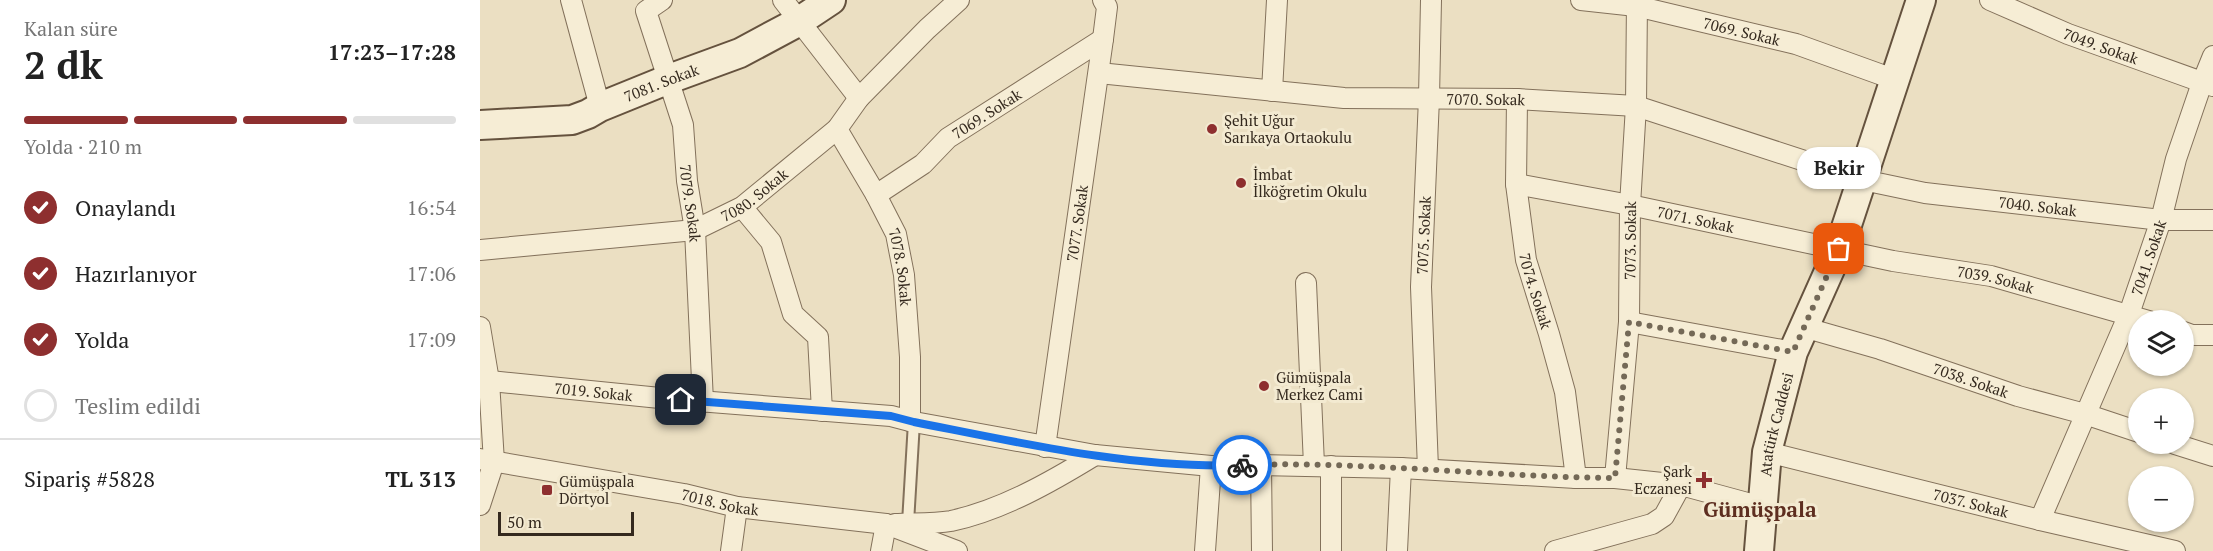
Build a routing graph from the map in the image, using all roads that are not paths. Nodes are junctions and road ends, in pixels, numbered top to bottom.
1 (571, 0) edge
2 (831, 0) edge
3 (959, 0) edge
4 (1276, 0) edge
5 (1431, 0) edge
6 (1581, 0) edge
7 (1921, 0) edge
8 (1990, 0) edge
9 (1109, 2) edge
10 (1636, 3) edge
11 (654, 5) edge
12 (790, 11) edge
13 (1103, 39) junction
14 (2213, 56) edge
15 (1099, 73) junction
16 (669, 79) junction
17 (1896, 80) junction
18 (2207, 84) edge
19 (1272, 90) junction
20 (859, 98) junction
21 (1429, 98) junction
22 (1516, 99) junction
23 (1636, 106) junction
24 (600, 107) junction
25 (480, 125) edge
26 (837, 129) junction
27 (1863, 180) junction
28 (1516, 184) junction
29 (876, 195) junction
30 (1630, 205) junction
31 (742, 207) junction
32 (2161, 220) junction
33 (2213, 220) edge
34 (695, 230) junction
35 (1839, 249) junction
36 (480, 250) edge
37 (1306, 283) dead end
38 (2129, 310) edge
39 (2128, 314) joint
40 (1629, 322) junction
41 (480, 327) edge
42 (2194, 335) edge
43 (2213, 335) edge
44 (1798, 340) junction
45 (485, 380) edge
46 (703, 402) junction
47 (822, 411) junction
48 (2085, 414) junction
49 (912, 422) junction
50 (2128, 428) edge
51 (1045, 447) junction
52 (2194, 450) edge
53 (1767, 452) junction
54 (1095, 456) junction
55 (2213, 456) edge
56 (487, 461) edge
57 (1261, 465) junction
58 (1211, 466) junction
59 (1322, 466) junction
60 (1401, 468) junction
61 (1428, 469) junction
62 (1576, 478) junction
63 (1615, 478) junction
64 (1681, 485) junction
65 (480, 505) edge
66 (737, 507) junction
67 (1762, 507) junction
68 (2040, 520) junction
69 (908, 523) junction
70 (886, 524) junction
71 (731, 551) edge
72 (881, 551) edge
73 (957, 551) edge
74 (1205, 551) edge
75 (1262, 551) edge
76 (1331, 551) edge
77 (1397, 551) edge
78 (1555, 551) edge
79 (1759, 551) edge
80 (2175, 551) edge

1 - 24 street
2 - 12 main road, 7081. Sokak
3 - 20 street, 7080. Sokak
4 - 19 street
5 - 21 street, 7075. Sokak
6 - 10 street, 7069. Sokak
7 - 17 main road, Atatürk Caddesi
8 - 18 street, 7049. Sokak
9 - 13 street, 7077. Sokak
10 - 17 street, 7069. Sokak
10 - 23 street, 7073. Sokak
11 - 16 street, 7079. Sokak
12 - 16 main road, 7081. Sokak
12 - 20 street
13 - 15 street, 7077. Sokak
13 - 29 street, 7069. Sokak
14 - 18 street, 7041. Sokak
15 - 19 street, 7070. Sokak
15 - 51 street, 7077. Sokak
16 - 24 main road, 7081. Sokak
16 - 34 street, 7079. Sokak
17 - 27 main road, Atatürk Caddesi
18 - 32 street, 7041. Sokak
19 - 21 street, 7070. Sokak
20 - 26 street, 7080. Sokak
21 - 22 street, 7070. Sokak
21 - 61 street, 7075. Sokak
22 - 23 street, 7070. Sokak
22 - 28 street, 7074. Sokak
23 - 27 street, 7070. Sokak
23 - 30 street, 7073. Sokak
24 - 25 main road, 7081. Sokak
26 - 29 street, 7078. Sokak
26 - 31 street, 7080. Sokak
27 - 32 street, 7040. Sokak
27 - 35 main road, Atatürk Caddesi
28 - 30 street, 7071. Sokak
28 - 62 street, 7074. Sokak
29 - 49 street, 7078. Sokak
30 - 35 street, 7071. Sokak
30 - 40 street, 7073. Sokak
31 - 34 street, 7080. Sokak
31 - 47 street
32 - 33 street, 7040. Sokak
32 - 38 street, 7041. Sokak
34 - 36 street, 7080. Sokak
34 - 46 street, 7079. Sokak
35 - 39 street, 7039. Sokak
35 - 44 main road, Atatürk Caddesi
37 - 59 street
39 - 48 street, 7041. Sokak
40 - 44 street, 7038. Sokak
40 - 63 street, 7073. Sokak
41 - 45 street
42 - 43 street
44 - 48 street, 7038. Sokak
44 - 53 main road, Atatürk Caddesi
45 - 46 street, 7019. Sokak
45 - 56 street
46 - 47 street, 7019. Sokak
47 - 49 street, 7019. Sokak
48 - 50 street, 7038. Sokak
48 - 68 street, 7041. Sokak
49 - 51 street, 7019. Sokak
49 - 69 lane
51 - 54 street, 7019. Sokak
52 - 55 street
53 - 67 main road, Atatürk Caddesi
53 - 68 street, 7037. Sokak
54 - 58 street, 7019. Sokak
54 - 69 street
56 - 65 street
56 - 66 street, 7018. Sokak
57 - 58 street, 7019. Sokak
57 - 59 street, 7019. Sokak
57 - 75 street
58 - 74 street
59 - 60 street, 7019. Sokak
59 - 76 street
60 - 61 street, 7019. Sokak
60 - 77 street
61 - 62 street, 7019. Sokak
62 - 63 street, 7019. Sokak
63 - 64 street, 7019. Sokak
64 - 67 street, 7019. Sokak
64 - 78 street
66 - 70 street, 7018. Sokak
66 - 71 street
67 - 79 main road, Atatürk Caddesi
68 - 80 street, 7037. Sokak
69 - 70 street
70 - 72 street
70 - 73 street, 7018. Sokak

